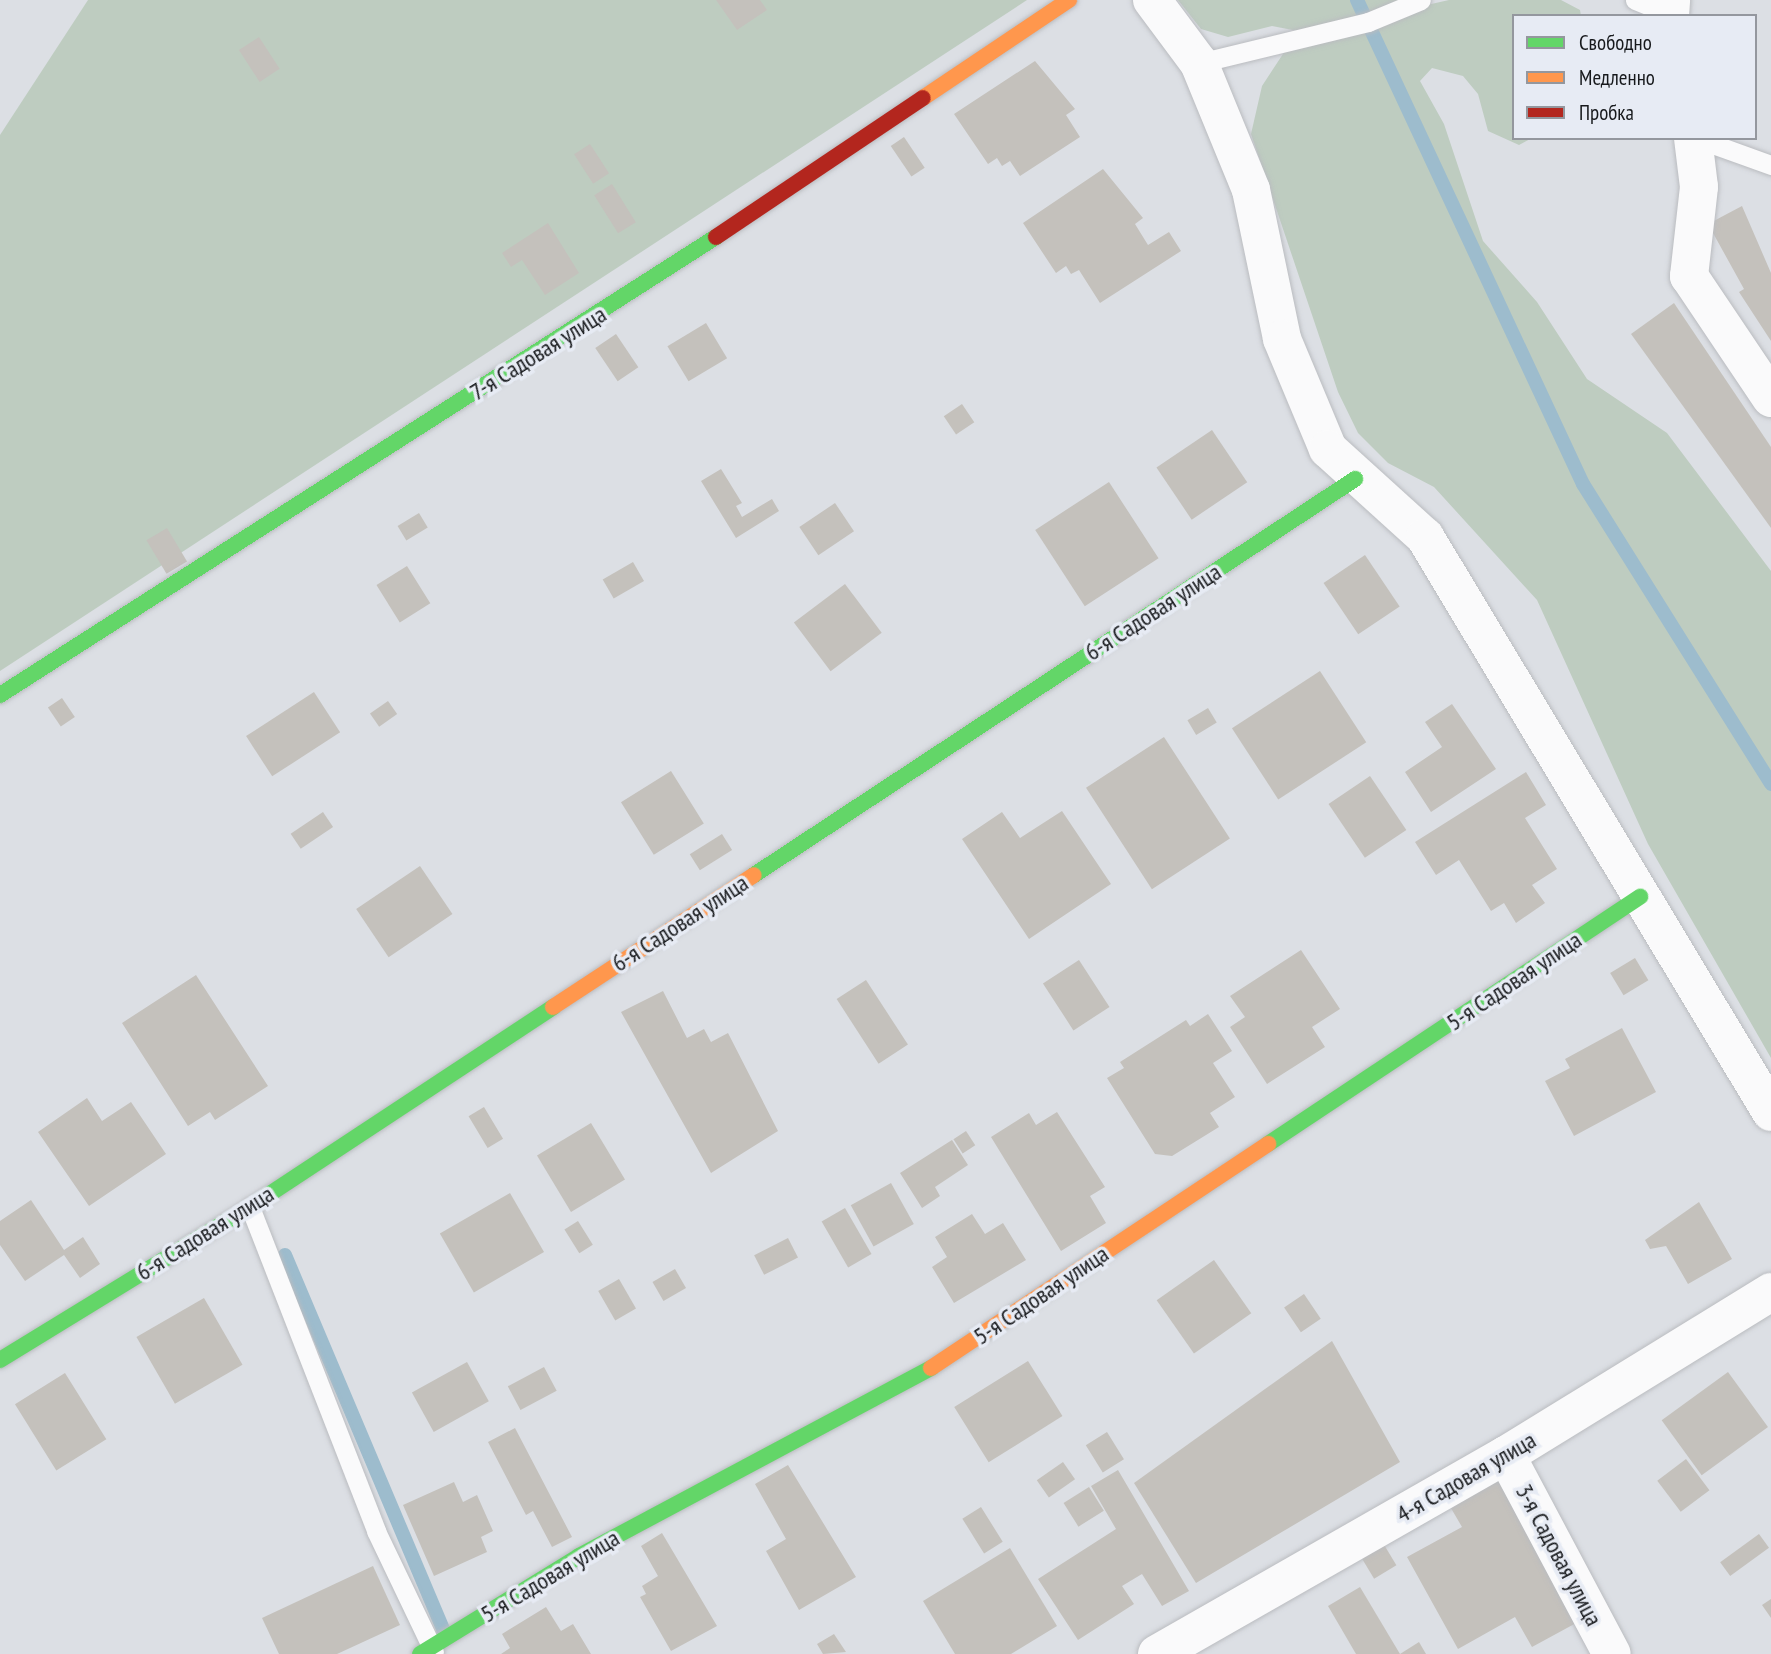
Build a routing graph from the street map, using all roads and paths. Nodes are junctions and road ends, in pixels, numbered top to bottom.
1 (1069, 0) edge
2 (1152, 0) edge
3 (1421, 0) edge
4 (1199, 63) junction
5 (1695, 140) edge
6 (1701, 140) edge
7 (1771, 165) edge
8 (1771, 398) edge
9 (1355, 479) junction
10 (0, 695) edge
11 (1640, 897) junction
12 (1771, 1112) edge
13 (250, 1207) junction
14 (1771, 1292) edge
15 (0, 1360) edge
16 (1506, 1455) junction
17 (429, 1652) edge
18 (1157, 1654) edge
19 (1612, 1654) edge

1 - 10 street, 7-я Садовая улица
2 - 4 street
3 - 4 lane
4 - 9 street
5 - 8 street
6 - 7 lane
9 - 11 street
9 - 13 street, 6-я Садовая улица
11 - 12 street
11 - 17 street, 5-я Садовая улица
13 - 15 street, 6-я Садовая улица
13 - 17 lane
14 - 16 street, 4-я Садовая улица
16 - 18 street, 4-я Садовая улица
16 - 19 street, 3-я Садовая улица

